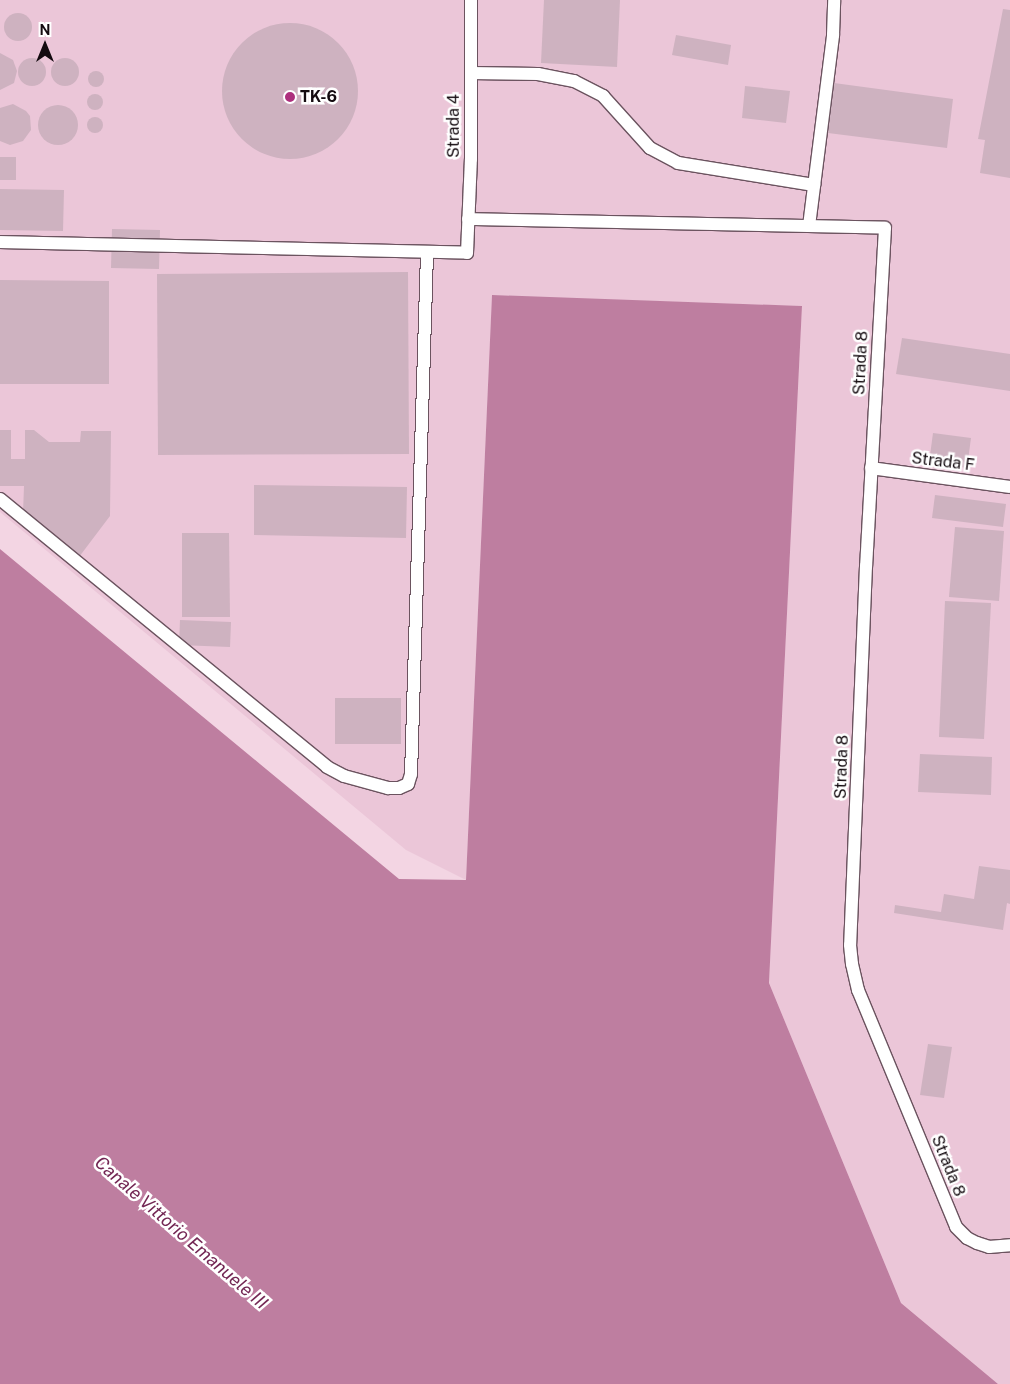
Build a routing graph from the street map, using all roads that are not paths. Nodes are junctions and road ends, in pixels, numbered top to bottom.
1 (471, 0) edge
2 (834, 0) edge
3 (471, 73) junction
4 (814, 185) junction
5 (468, 219) junction
6 (809, 226) junction
7 (0, 242) edge
8 (427, 252) junction
9 (872, 468) junction
10 (1010, 487) edge
11 (0, 499) edge
12 (1010, 1245) edge

1 - 3 lane, Strada 4
2 - 4 lane
3 - 4 lane
3 - 5 lane, Strada 4
4 - 6 lane
5 - 6 lane
5 - 8 lane, Strada 4
6 - 9 lane, Strada 8
7 - 8 lane
8 - 11 lane
9 - 10 lane, Strada F
9 - 12 lane, Strada 8

